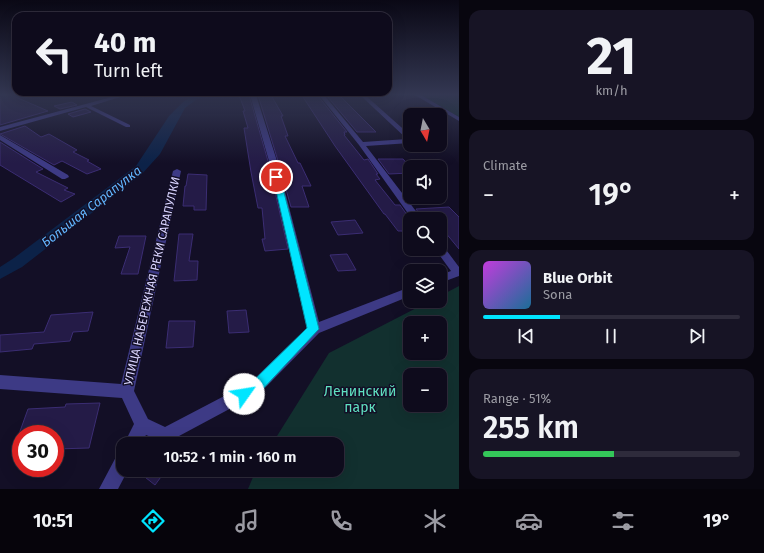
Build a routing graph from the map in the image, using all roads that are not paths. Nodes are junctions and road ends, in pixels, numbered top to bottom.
1 (42, 118) edge
2 (111, 118) edge
3 (260, 118) edge
4 (340, 118) edge
5 (387, 118) edge
6 (128, 126) dead end
7 (0, 129) edge
8 (403, 133) edge
9 (0, 137) edge
10 (403, 140) edge
11 (361, 144) junction
12 (177, 171) dead end
13 (65, 177) dead end
14 (412, 212) edge
15 (445, 256) edge
16 (458, 272) edge
17 (447, 276) edge
18 (403, 294) edge
19 (314, 329) junction
20 (0, 382) edge
21 (127, 391) junction
22 (142, 425) junction
23 (136, 437) edge
24 (116, 474) edge
25 (108, 489) edge

1 - 7 street
2 - 6 street
3 - 19 street
4 - 11 street
5 - 8 street
9 - 13 street
10 - 11 street
11 - 14 street
12 - 21 street, УЛИЦА НАБЕРЕЖНАЯ РЕКИ САРАПУЛКИ
15 - 16 street
16 - 17 street
18 - 19 street
19 - 22 street
20 - 21 street, УЛИЦА НАБЕРЕЖНАЯ РЕКИ САРАПУЛКИ
21 - 22 street, УЛИЦА НАБЕРЕЖНАЯ РЕКИ САРАПУЛКИ
22 - 23 street
24 - 25 street

